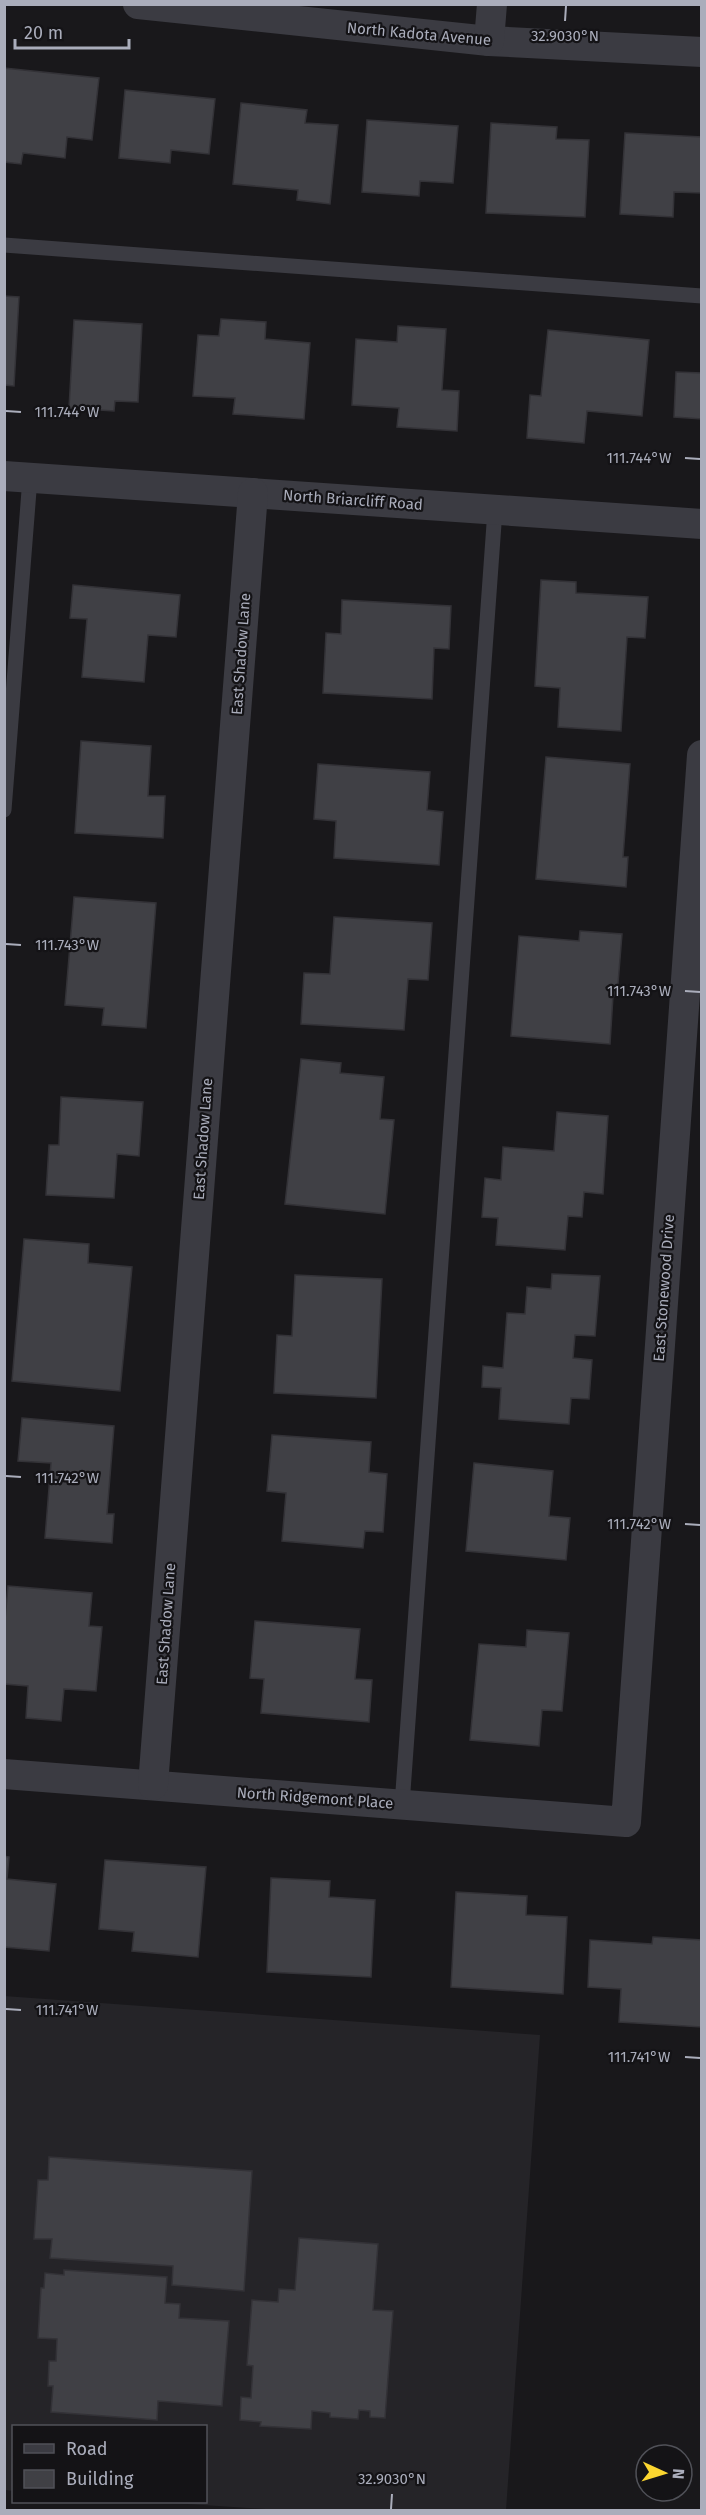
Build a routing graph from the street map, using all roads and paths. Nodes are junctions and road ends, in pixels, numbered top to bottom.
1 (138, 4) edge
2 (492, 4) edge
3 (489, 41) junction
4 (702, 52) edge
5 (4, 245) edge
6 (702, 296) edge
7 (17, 477) edge
8 (253, 493) junction
9 (495, 510) junction
10 (702, 524) edge
11 (702, 755) edge
12 (4, 810) edge
13 (4, 1773) edge
14 (153, 1785) junction
15 (402, 1804) junction
16 (626, 1822) joint

1 - 3 street, North Kadota Avenue
2 - 3 street
3 - 4 street, North Kadota Avenue
5 - 6 lane
7 - 8 street, North Briarcliff Road
7 - 12 lane
8 - 9 street, North Briarcliff Road
8 - 14 street, East Shadow Lane
9 - 10 street, North Briarcliff Road
9 - 15 lane
11 - 16 street, East Stonewood Drive
13 - 14 street, North Ridgemont Place
14 - 15 street, North Ridgemont Place
15 - 16 street, North Ridgemont Place

